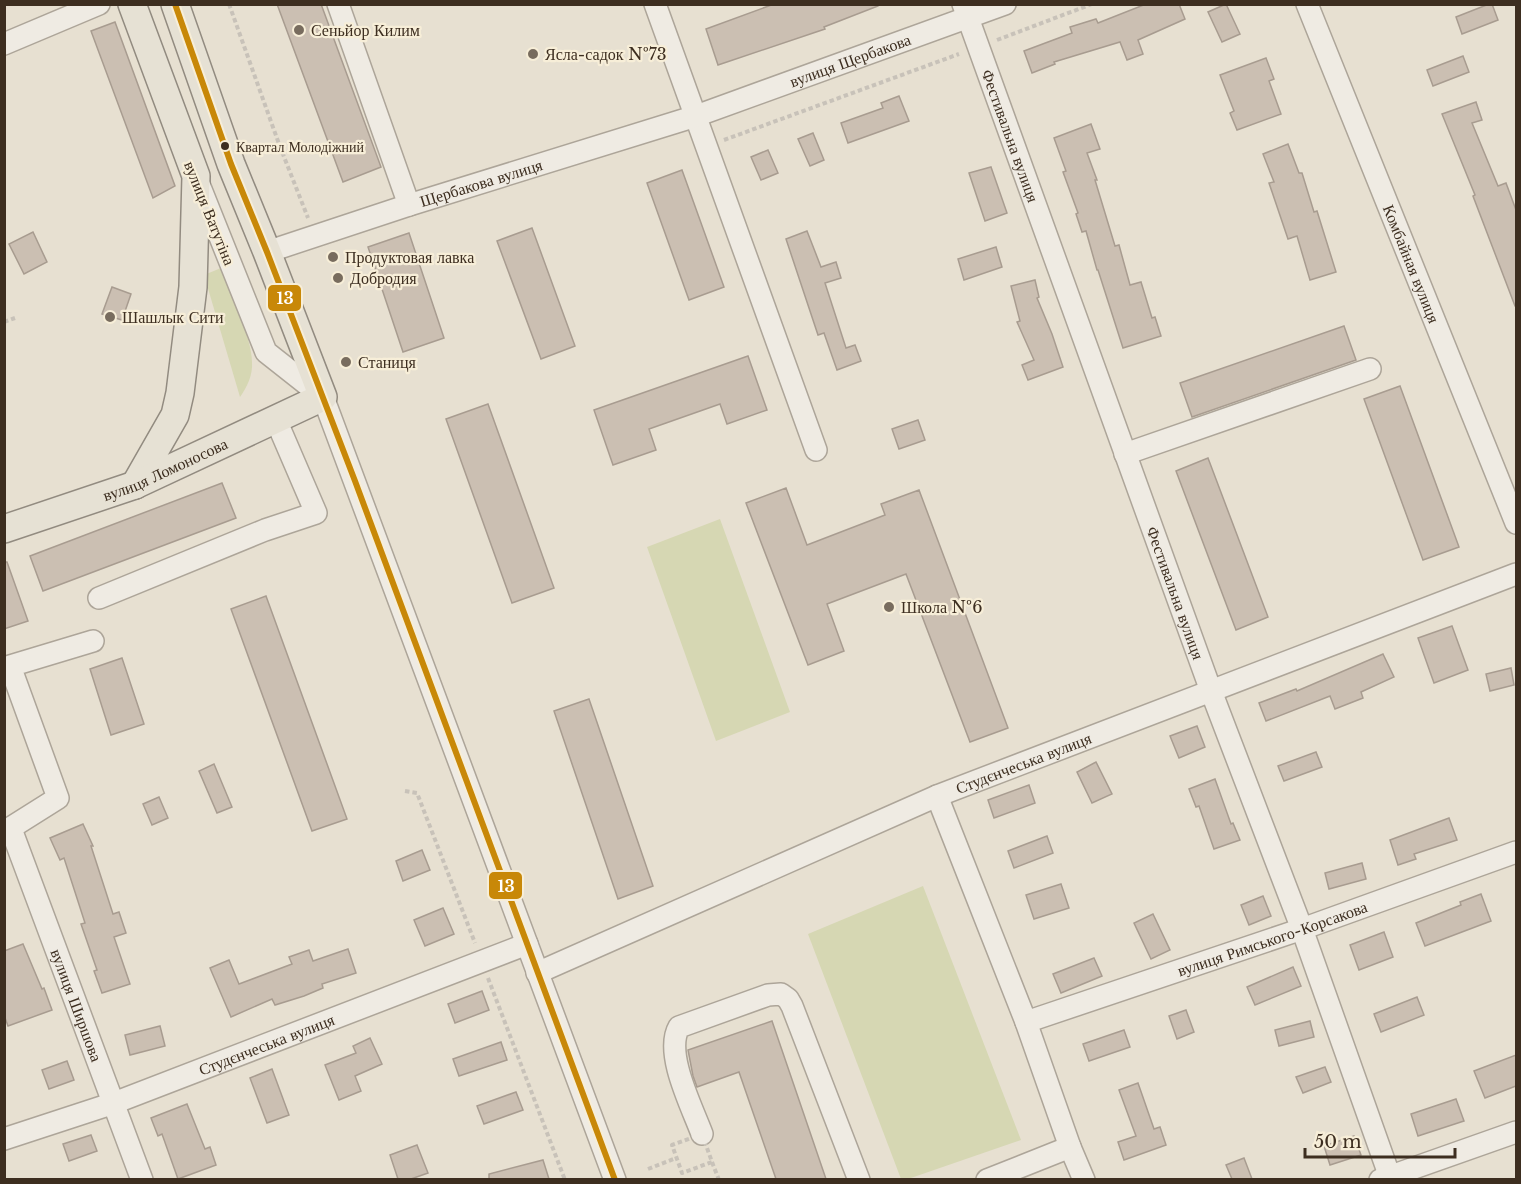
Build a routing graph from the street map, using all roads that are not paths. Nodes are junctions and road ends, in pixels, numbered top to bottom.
1 (99, 4) edge
2 (132, 4) edge
3 (175, 4) edge
4 (338, 4) edge
5 (656, 4) edge
6 (1005, 4) edge
7 (1307, 4) edge
8 (965, 11) edge
9 (4, 44) edge
10 (696, 116) junction
11 (196, 176) junction
12 (409, 205) junction
13 (267, 252) junction
14 (1370, 369) dead end
15 (323, 397) junction
16 (276, 420) junction
17 (816, 450) dead end
18 (1125, 454) junction
19 (135, 485) junction
20 (1516, 523) edge
21 (4, 529) edge
22 (1516, 574) edge
23 (99, 598) dead end
24 (93, 641) dead end
25 (1211, 691) junction
26 (937, 796) junction
27 (8, 830) edge
28 (1516, 852) edge
29 (1302, 929) junction
30 (527, 944) junction
31 (537, 973) junction
32 (1026, 1022) junction
33 (114, 1103) junction
34 (1516, 1132) edge
35 (702, 1134) dead end
36 (4, 1139) edge
37 (1071, 1147) junction
38 (1387, 1178) edge
39 (142, 1179) edge
40 (615, 1179) edge
41 (859, 1179) edge
42 (987, 1179) edge
43 (1084, 1179) edge

1 - 9 street
2 - 11 main road, вулиця Ватутіна
3 - 13 main road
4 - 12 street
5 - 10 street
6 - 8 street, вулиця Щербакова
7 - 20 street, Комбайная вулиця
8 - 10 street, вулиця Щербакова
8 - 18 street, Фестивальна вулиця
10 - 12 street, Щербакова вулиця
10 - 17 street
11 - 15 street, вулиця Ватутіна
11 - 19 main road
12 - 13 street, Щербакова вулиця
13 - 15 main road
14 - 18 street
15 - 16 main road, вулиця Ломоносова
15 - 30 street
16 - 19 main road, вулиця Ломоносова
16 - 23 street
18 - 25 street, Фестивальна вулиця
19 - 21 main road, вулиця Ломоносова
22 - 25 street, Студєнчеська вулиця
24 - 27 street
25 - 26 street, Студєнчеська вулиця
25 - 29 street, Фестивальна вулиця
26 - 31 street, Студєнчеська вулиця
26 - 32 street
27 - 33 street, вулиця Ширшова
28 - 29 street, вулиця Римського-Корсакова
29 - 32 street, вулиця Римського-Корсакова
29 - 38 street, Фестивальна вулиця
30 - 31 street
30 - 33 street, Студєнчеська вулиця
31 - 40 street
32 - 37 street
33 - 36 street, Студєнчеська вулиця
33 - 39 street, вулиця Ширшова
34 - 38 street
35 - 41 street
37 - 42 street
37 - 43 street

